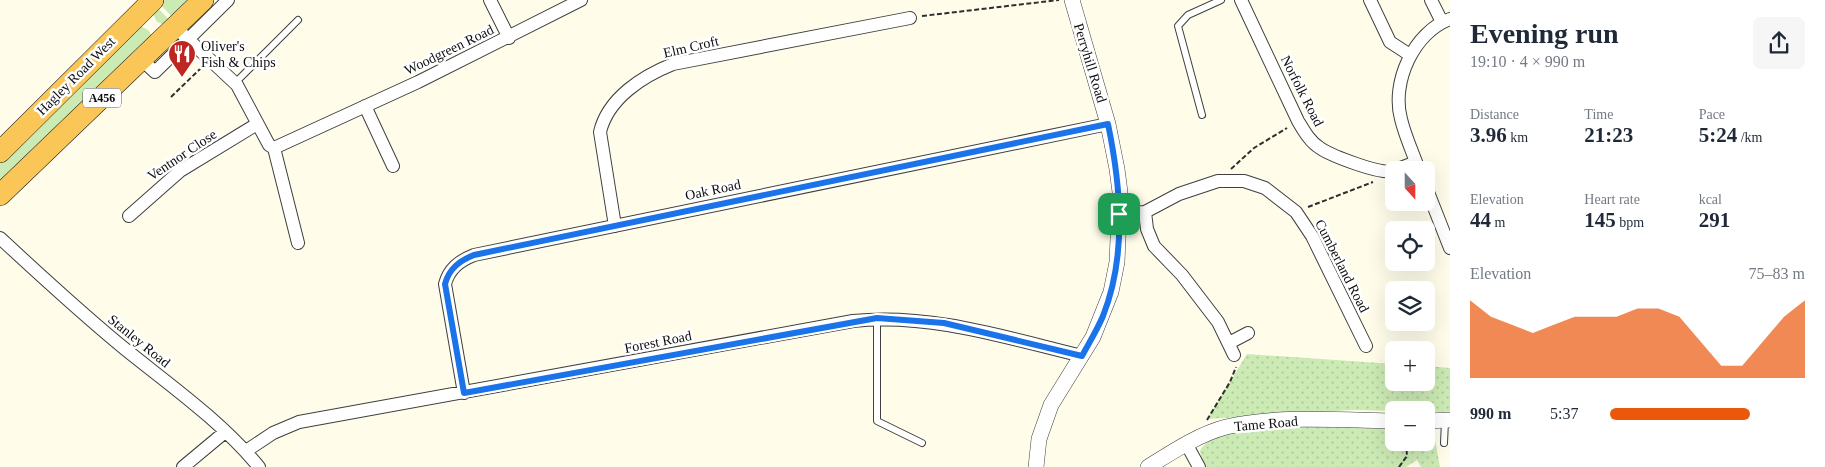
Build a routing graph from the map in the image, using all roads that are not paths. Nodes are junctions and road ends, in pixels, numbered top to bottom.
1 (228, 0) edge
2 (490, 0) edge
3 (581, 0) edge
4 (1072, 0) edge
5 (1221, 0) edge
6 (1241, 0) edge
7 (1370, 0) edge
8 (1431, 0) edge
9 (200, 1) edge
10 (148, 4) edge
11 (910, 18) road end
12 (298, 20) dead end
13 (1446, 20) edge
14 (178, 34) junction
15 (508, 38) junction
16 (1410, 55) junction
17 (235, 83) junction
18 (364, 106) junction
19 (1202, 115) dead end
20 (258, 124) junction
21 (1108, 124) junction
22 (274, 148) junction
23 (0, 152) edge
24 (1416, 161) edge
25 (393, 166) dead end
26 (1385, 171) edge
27 (0, 195) edge
28 (1435, 210) edge
29 (1145, 212) junction
30 (1119, 214) junction
31 (128, 216) dead end
32 (615, 226) junction
33 (0, 238) edge
34 (298, 244) dead end
35 (1450, 248) edge
36 (877, 318) junction
37 (1248, 332) dead end
38 (1366, 346) dead end
39 (1082, 356) junction
40 (464, 393) junction
41 (1447, 420) edge
42 (1385, 421) edge
43 (225, 432) junction
44 (922, 442) dead end
45 (1444, 443) dead end
46 (1187, 445) junction
47 (246, 451) junction
48 (183, 467) edge
49 (259, 467) edge
50 (1036, 467) edge
51 (1148, 467) edge
52 (1199, 467) edge

1 - 14 street
2 - 15 street, Woodgreen Road
3 - 15 street
4 - 21 street, Perryhill Road
5 - 19 lane
6 - 26 street, Norfolk Road
7 - 16 street
8 - 13 street
9 - 14 highway, A456
10 - 14 highway
10 - 23 highway, Hagley Road West / A456
11 - 32 street, Elm Croft
12 - 17 lane
13 - 16 street
14 - 17 street
14 - 27 highway, A456
15 - 18 street, Woodgreen Road
16 - 24 street
17 - 20 street
18 - 22 street, Woodgreen Road
18 - 25 street
20 - 22 street
20 - 31 street, Ventnor Close
21 - 30 street, Perryhill Road
21 - 32 street, Oak Road
22 - 34 street
28 - 35 street
29 - 30 street, Cumberland Road
29 - 37 street
29 - 38 street, Cumberland Road
30 - 39 street, Perryhill Road
32 - 40 street, Oak Road
33 - 43 street, Stanley Road
36 - 39 street, Forest Road
36 - 40 street, Forest Road
36 - 44 lane
39 - 50 street, Perryhill Road
40 - 47 street, Forest Road
41 - 45 lane
42 - 46 street, Tame Road
43 - 47 street, Stanley Road
43 - 48 street
46 - 51 street, Tame Road
46 - 52 street
47 - 49 street, Stanley Road

